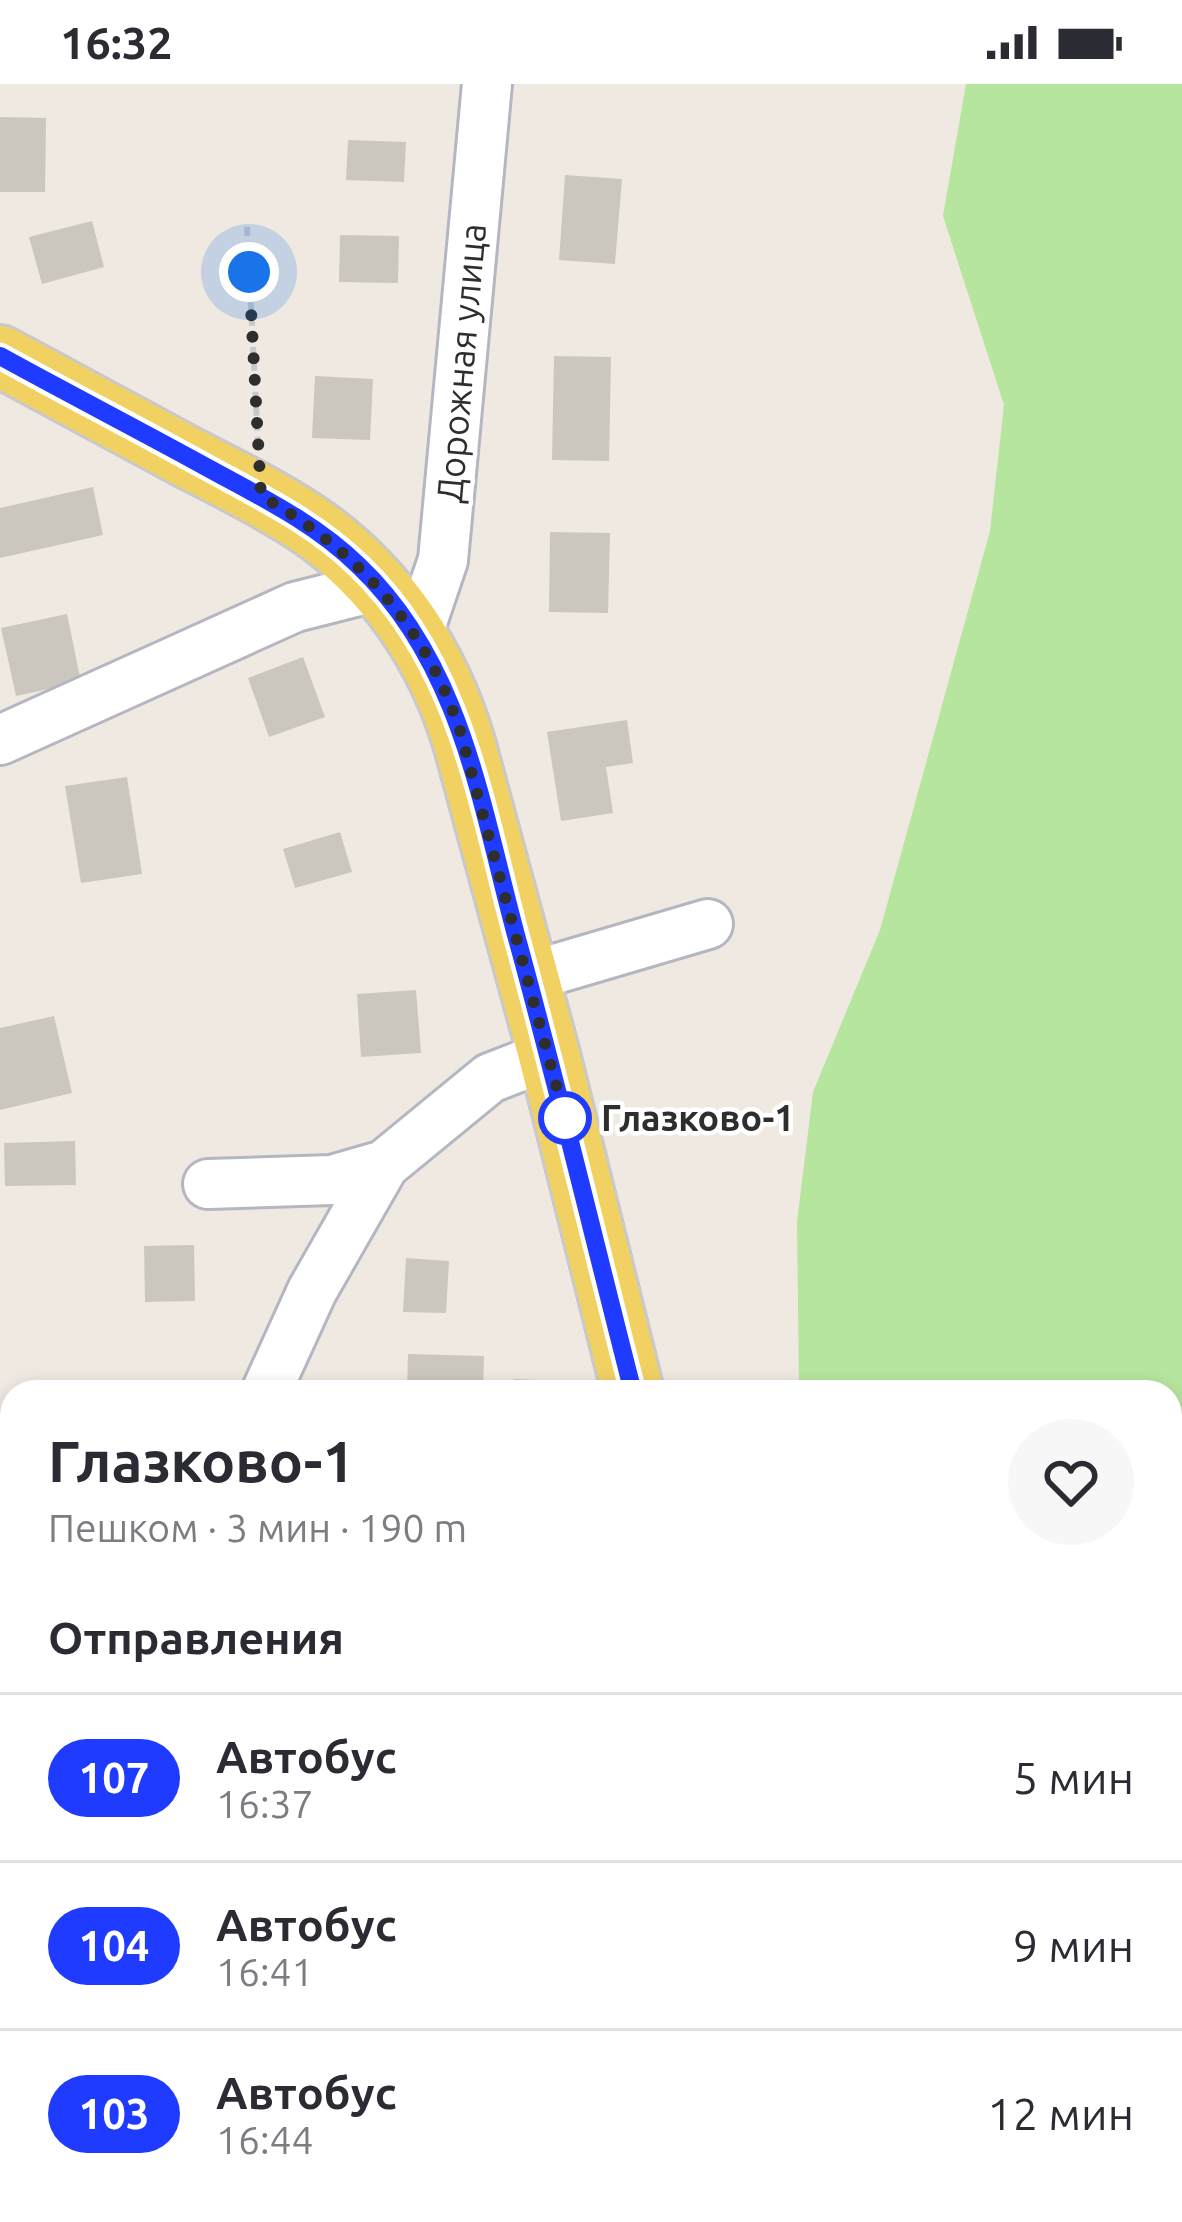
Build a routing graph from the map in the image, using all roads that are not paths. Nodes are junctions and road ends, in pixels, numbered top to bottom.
1 (487, 84) edge
2 (0, 356) edge
3 (378, 586) junction
4 (417, 637) junction
5 (0, 740) edge
6 (708, 924) dead end
7 (528, 977) junction
8 (549, 1055) junction
9 (384, 1165) junction
10 (208, 1184) dead end
11 (272, 1380) edge
12 (630, 1380) edge

1 - 4 street, Дорожная улица
2 - 3 main road
3 - 4 main road
3 - 5 street
4 - 7 main road
6 - 7 street
7 - 8 main road
8 - 9 street
8 - 12 main road
9 - 10 street
9 - 11 street

